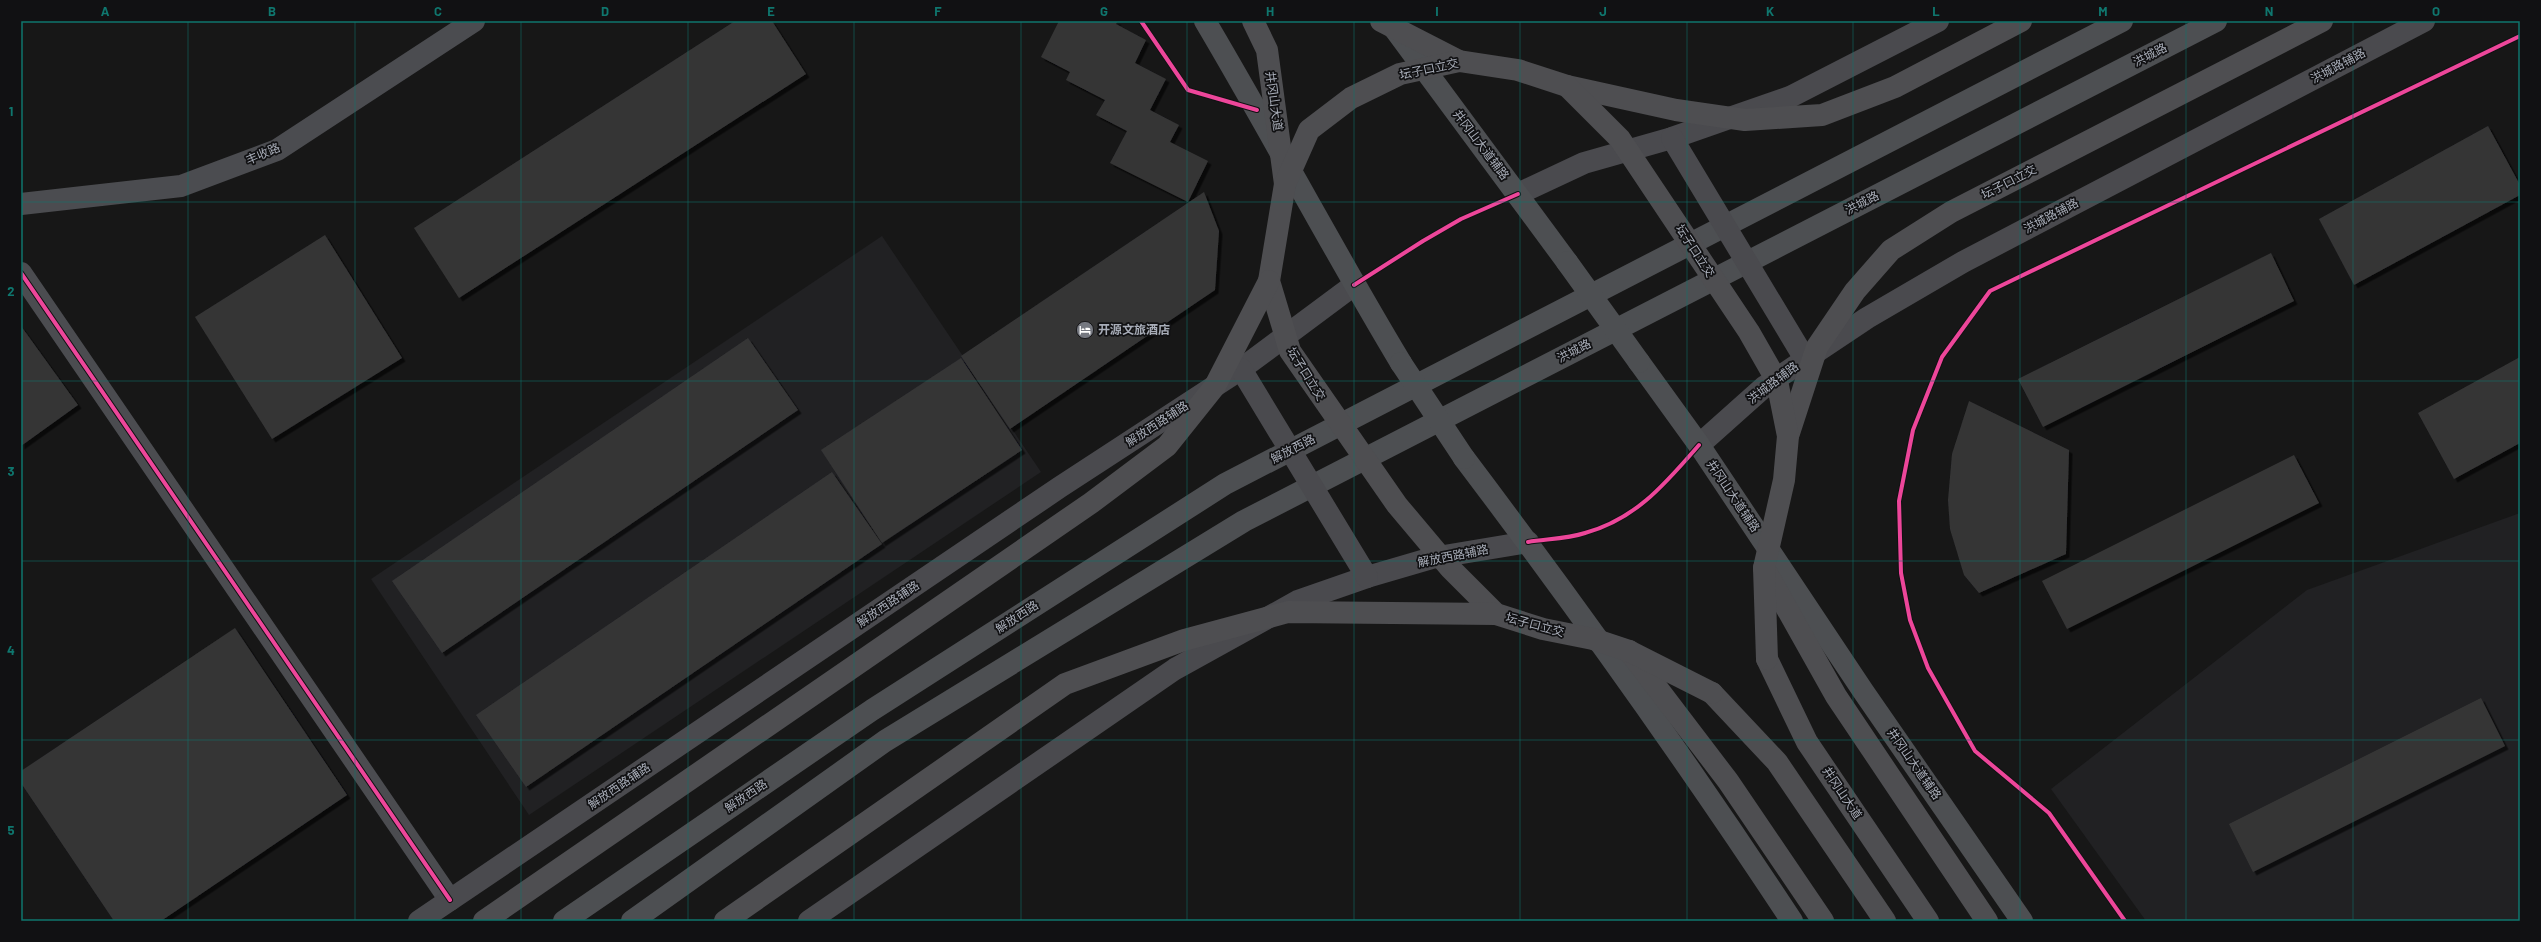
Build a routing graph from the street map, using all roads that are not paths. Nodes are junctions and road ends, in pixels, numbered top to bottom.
1 (474, 21) edge
2 (1205, 21) edge
3 (1253, 21) edge
4 (1381, 21) edge
5 (1389, 21) edge
6 (1938, 21) edge
7 (2021, 21) edge
8 (2122, 21) edge
9 (2216, 21) edge
10 (2322, 21) edge
11 (2424, 21) edge
12 (1459, 60) junction
13 (1567, 86) junction
14 (1672, 138) junction
15 (1285, 184) junction
16 (1518, 194) junction
17 (21, 204) edge
18 (21, 273) edge
19 (1269, 281) junction
20 (1354, 285) junction
21 (1806, 359) junction
22 (1241, 369) junction
23 (1788, 436) junction
24 (1699, 445) junction
25 (1528, 542) junction
26 (1764, 568) junction
27 (1367, 577) junction
28 (1496, 614) junction
29 (1629, 651) junction
30 (1767, 659) joint
31 (450, 900) junction
32 (419, 921) edge
33 (484, 921) edge
34 (564, 921) edge
35 (632, 921) edge
36 (725, 921) edge
37 (809, 921) edge
38 (1792, 921) edge
39 (1824, 921) edge
40 (1885, 921) edge
41 (1928, 921) edge
42 (1987, 921) edge
43 (2022, 921) edge

1 - 17 street, 丰收路
2 - 20 main road
3 - 15 highway, 井冈山大道, bridge
4 - 12 highway, bridge
5 - 16 main road, 井冈山大道辅路
6 - 14 main road
7 - 13 highway, 坛子口立交, bridge
8 - 34 main road, 解放西路
9 - 35 main road, 洪城路
10 - 23 highway, 坛子口立交, bridge
11 - 21 main road, 洪城路辅路
12 - 13 highway, 坛子口立交, bridge
12 - 15 highway, 坛子口立交, bridge
13 - 23 highway, 坛子口立交, bridge
14 - 16 main road
14 - 21 main road, bridge
15 - 19 highway, 坛子口立交, bridge
16 - 24 main road, 井冈山大道辅路, bridge
18 - 31 street
19 - 28 highway, 坛子口立交, bridge
19 - 33 highway, bridge
20 - 22 main road, 解放西路辅路
20 - 25 main road, bridge
21 - 24 main road, 洪城路辅路
22 - 27 main road, bridge
22 - 31 main road, 解放西路辅路
23 - 26 highway, 坛子口立交, bridge
24 - 43 main road, 井冈山大道辅路
25 - 27 main road, 解放西路辅路
25 - 38 main road
26 - 30 highway, 坛子口立交, bridge
26 - 42 highway
27 - 37 main road, 解放西路辅路
28 - 29 highway, 坛子口立交, bridge
28 - 36 highway, bridge
29 - 39 highway
29 - 40 highway, 坛子口立交, bridge
30 - 41 highway, 井冈山大道
31 - 32 main road, 解放西路辅路

